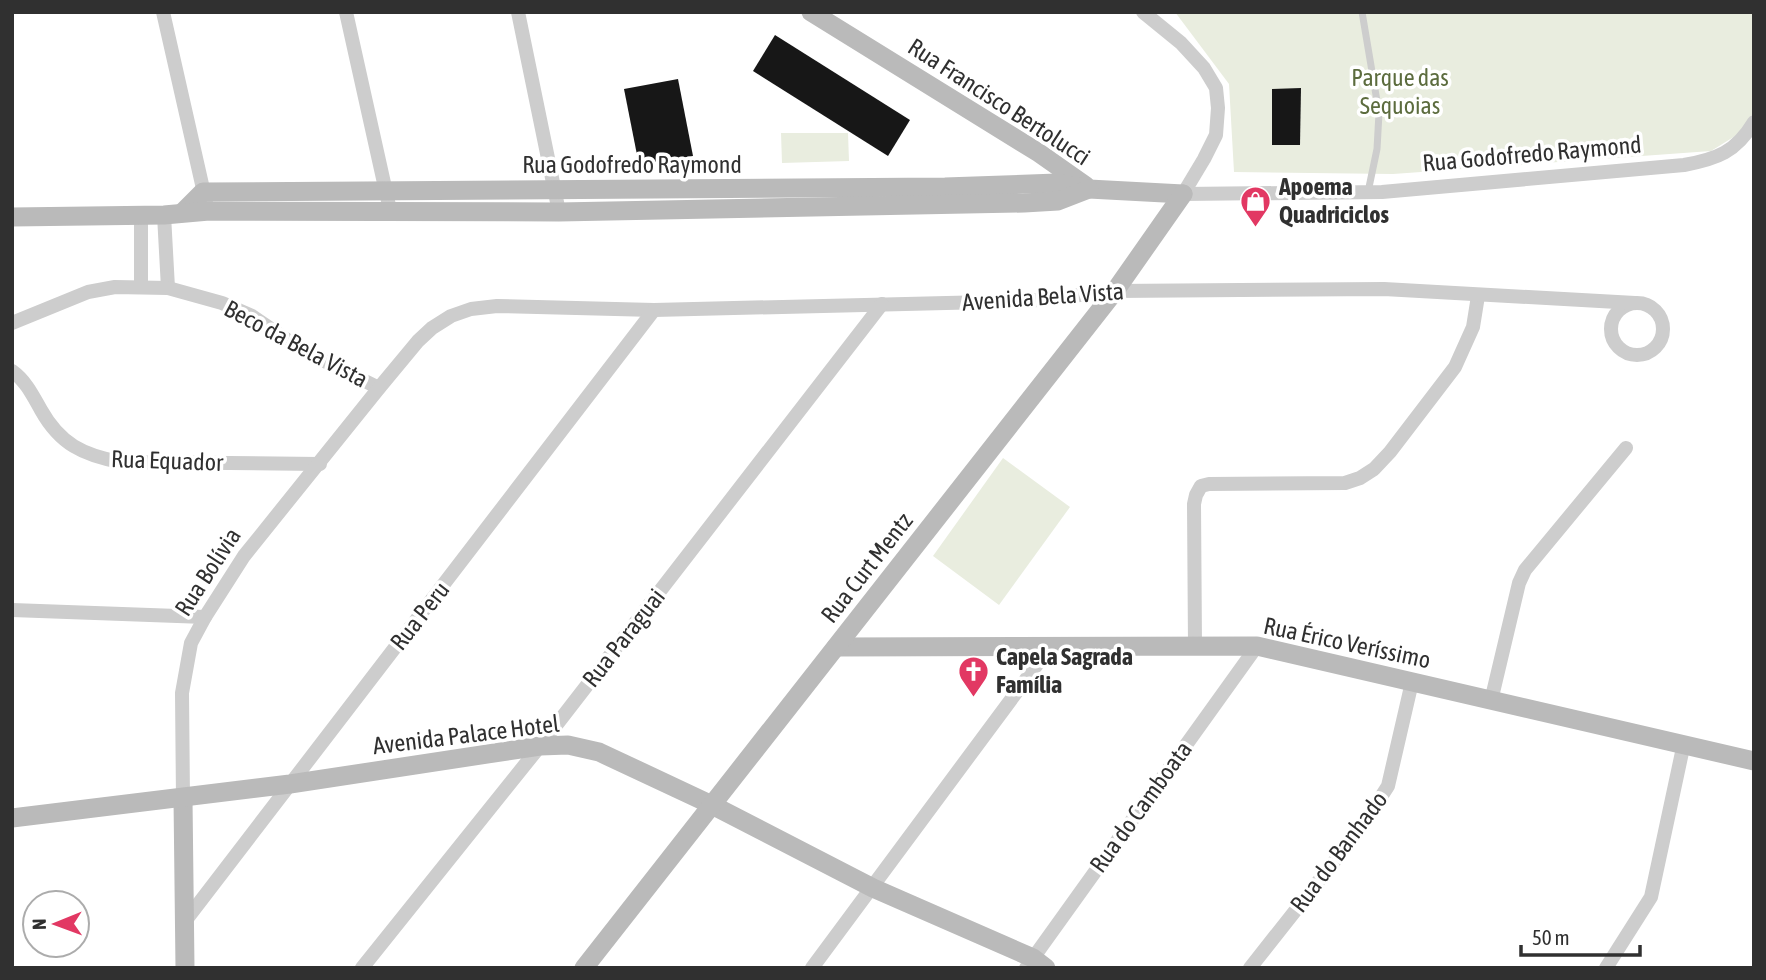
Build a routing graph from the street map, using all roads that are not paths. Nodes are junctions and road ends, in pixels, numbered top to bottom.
1 (163, 12) edge
2 (346, 12) edge
3 (518, 12) edge
4 (811, 12) edge
5 (1143, 12) edge
6 (1363, 12) edge
7 (1754, 122) edge
8 (1089, 189) junction
9 (384, 190) junction
10 (555, 191) junction
11 (1368, 192) junction
12 (1183, 194) junction
13 (206, 202) junction
14 (390, 210) junction
15 (559, 212) junction
16 (174, 213) junction
17 (141, 215) junction
18 (12, 217) edge
19 (141, 286) junction
20 (168, 288) junction
21 (1115, 291) junction
22 (1478, 296) junction
23 (1580, 301) junction
24 (1635, 303) junction
25 (882, 304) junction
26 (654, 310) junction
27 (451, 316) joint
28 (12, 323) edge
29 (1613, 341) junction
30 (12, 371) edge
31 (379, 388) junction
32 (1626, 448) dead end
33 (320, 464) junction
34 (12, 610) edge
35 (205, 617) junction
36 (1050, 646) junction
37 (1195, 646) junction
38 (1257, 646) junction
39 (836, 647) junction
40 (1412, 682) junction
41 (1491, 701) junction
42 (1684, 744) junction
43 (540, 746) junction
44 (1754, 761) edge
45 (290, 785) junction
46 (184, 799) junction
47 (712, 805) junction
48 (12, 818) edge
49 (873, 888) junction
50 (186, 920) junction
51 (1035, 964) edge
52 (185, 968) edge
53 (362, 968) edge
54 (584, 968) edge
55 (812, 968) edge
56 (1250, 968) edge
57 (1606, 968) edge

1 - 13 street
2 - 9 street
3 - 10 street
4 - 8 main road, Rua Francisco Bertolucci
5 - 12 street
6 - 11 lane
7 - 11 street, Rua Godofredo Raymond
8 - 10 main road, Rua Godofredo Raymond
8 - 12 main road, Rua Godofredo Raymond
8 - 15 main road, Rua Godofredo Raymond
9 - 10 main road, Rua Godofredo Raymond
9 - 13 main road, Rua Godofredo Raymond
9 - 14 street
10 - 15 street
11 - 12 street, Rua Godofredo Raymond
12 - 21 main road, Rua Curt Mentz
13 - 14 main road, Rua Godofredo Raymond
13 - 16 main road, Rua Godofredo Raymond
14 - 15 main road, Rua Godofredo Raymond
16 - 17 main road, Rua Godofredo Raymond
16 - 20 street
17 - 18 main road, Rua Godofredo Raymond
17 - 19 street
19 - 20 street, Beco da Bela Vista
19 - 28 street, Beco da Bela Vista
20 - 31 street, Beco da Bela Vista
21 - 22 street, Avenida Bela Vista
21 - 25 street, Avenida Bela Vista
21 - 39 main road, Rua Curt Mentz
22 - 23 street, Avenida Bela Vista
22 - 37 street
23 - 24 street, Avenida Bela Vista
23 - 29 street
24 - 29 street
24 - 29 street
25 - 26 street, Avenida Bela Vista
25 - 43 street, Rua Paraguai
26 - 27 street, Avenida Bela Vista
26 - 45 street, Rua Peru
27 - 31 street, Rua Bolívia
30 - 33 street, Rua Equador
31 - 33 street, Rua Bolívia
32 - 41 street
33 - 35 street, Rua Bolívia
34 - 35 street
35 - 46 street, Rua Bolívia
36 - 37 main road, Rua Érico Veríssimo
36 - 39 main road, Rua Érico Veríssimo
36 - 49 street
37 - 38 main road, Rua Érico Veríssimo
38 - 40 main road, Rua Érico Veríssimo
38 - 51 street, Rua do Camboata
39 - 47 main road, Rua Curt Mentz
40 - 41 main road, Rua Érico Veríssimo
40 - 56 street, Rua do Banhado
41 - 42 main road, Rua Érico Veríssimo
42 - 44 main road, Rua Érico Veríssimo
42 - 57 street
43 - 45 main road, Avenida Palace Hotel
43 - 47 main road, Avenida Palace Hotel
43 - 53 street, Rua Paraguai
45 - 46 main road, Avenida Palace Hotel
45 - 50 street, Rua Peru
46 - 48 main road, Avenida Palace Hotel
46 - 50 main road, Rua Bolívia
47 - 49 main road, Avenida Palace Hotel
47 - 54 main road, Rua Curt Mentz
49 - 51 main road, Avenida Palace Hotel
49 - 55 street
50 - 52 main road, Rua Bolívia

